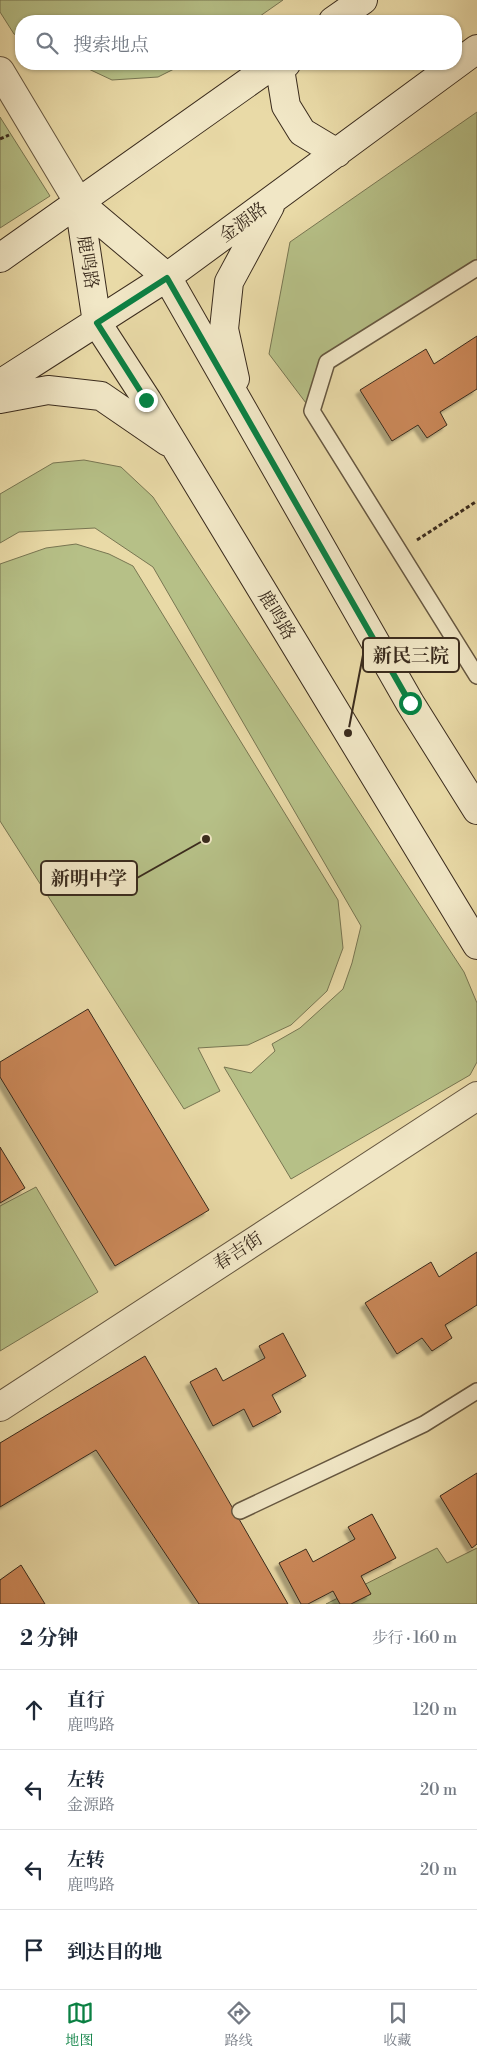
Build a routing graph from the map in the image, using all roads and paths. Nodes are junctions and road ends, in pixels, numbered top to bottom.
1 (363, 0) edge
2 (342, 15) edge
3 (477, 49) edge
4 (462, 60) edge
5 (266, 70) edge
6 (280, 70) edge
7 (449, 70) edge
8 (0, 72) edge
9 (337, 153) junction
10 (274, 199) junction
11 (79, 203) junction
12 (0, 258) edge
13 (477, 268) edge
14 (167, 278) junction
15 (97, 323) junction
16 (0, 384) edge
17 (0, 399) edge
18 (241, 407) junction
19 (175, 448) junction
20 (477, 501) edge
21 (399, 551) junction
22 (477, 676) edge
23 (477, 810) edge
24 (477, 945) edge
25 (477, 1096) edge
26 (477, 1391) edge
27 (3, 1399) edge
28 (240, 1511) dead end

1 - 2 main road
3 - 4 main road, 金源路
5 - 11 main road
6 - 9 main road
7 - 9 main road, 金源路
8 - 11 main road
9 - 10 main road, 金源路
10 - 14 main road, 金源路
10 - 18 main road
11 - 12 main road
11 - 14 main road, 鹿鸣路
11 - 15 main road, 鹿鸣路
13 - 21 lane
14 - 15 main road, 金源路
14 - 18 main road, 鹿鸣路
15 - 16 main road, 金源路
15 - 19 main road, 鹿鸣路
17 - 19 main road
18 - 23 main road, 鹿鸣路
19 - 24 main road, 鹿鸣路
20 - 21 path
21 - 22 lane
25 - 27 main road, 春吉街
26 - 28 lane

